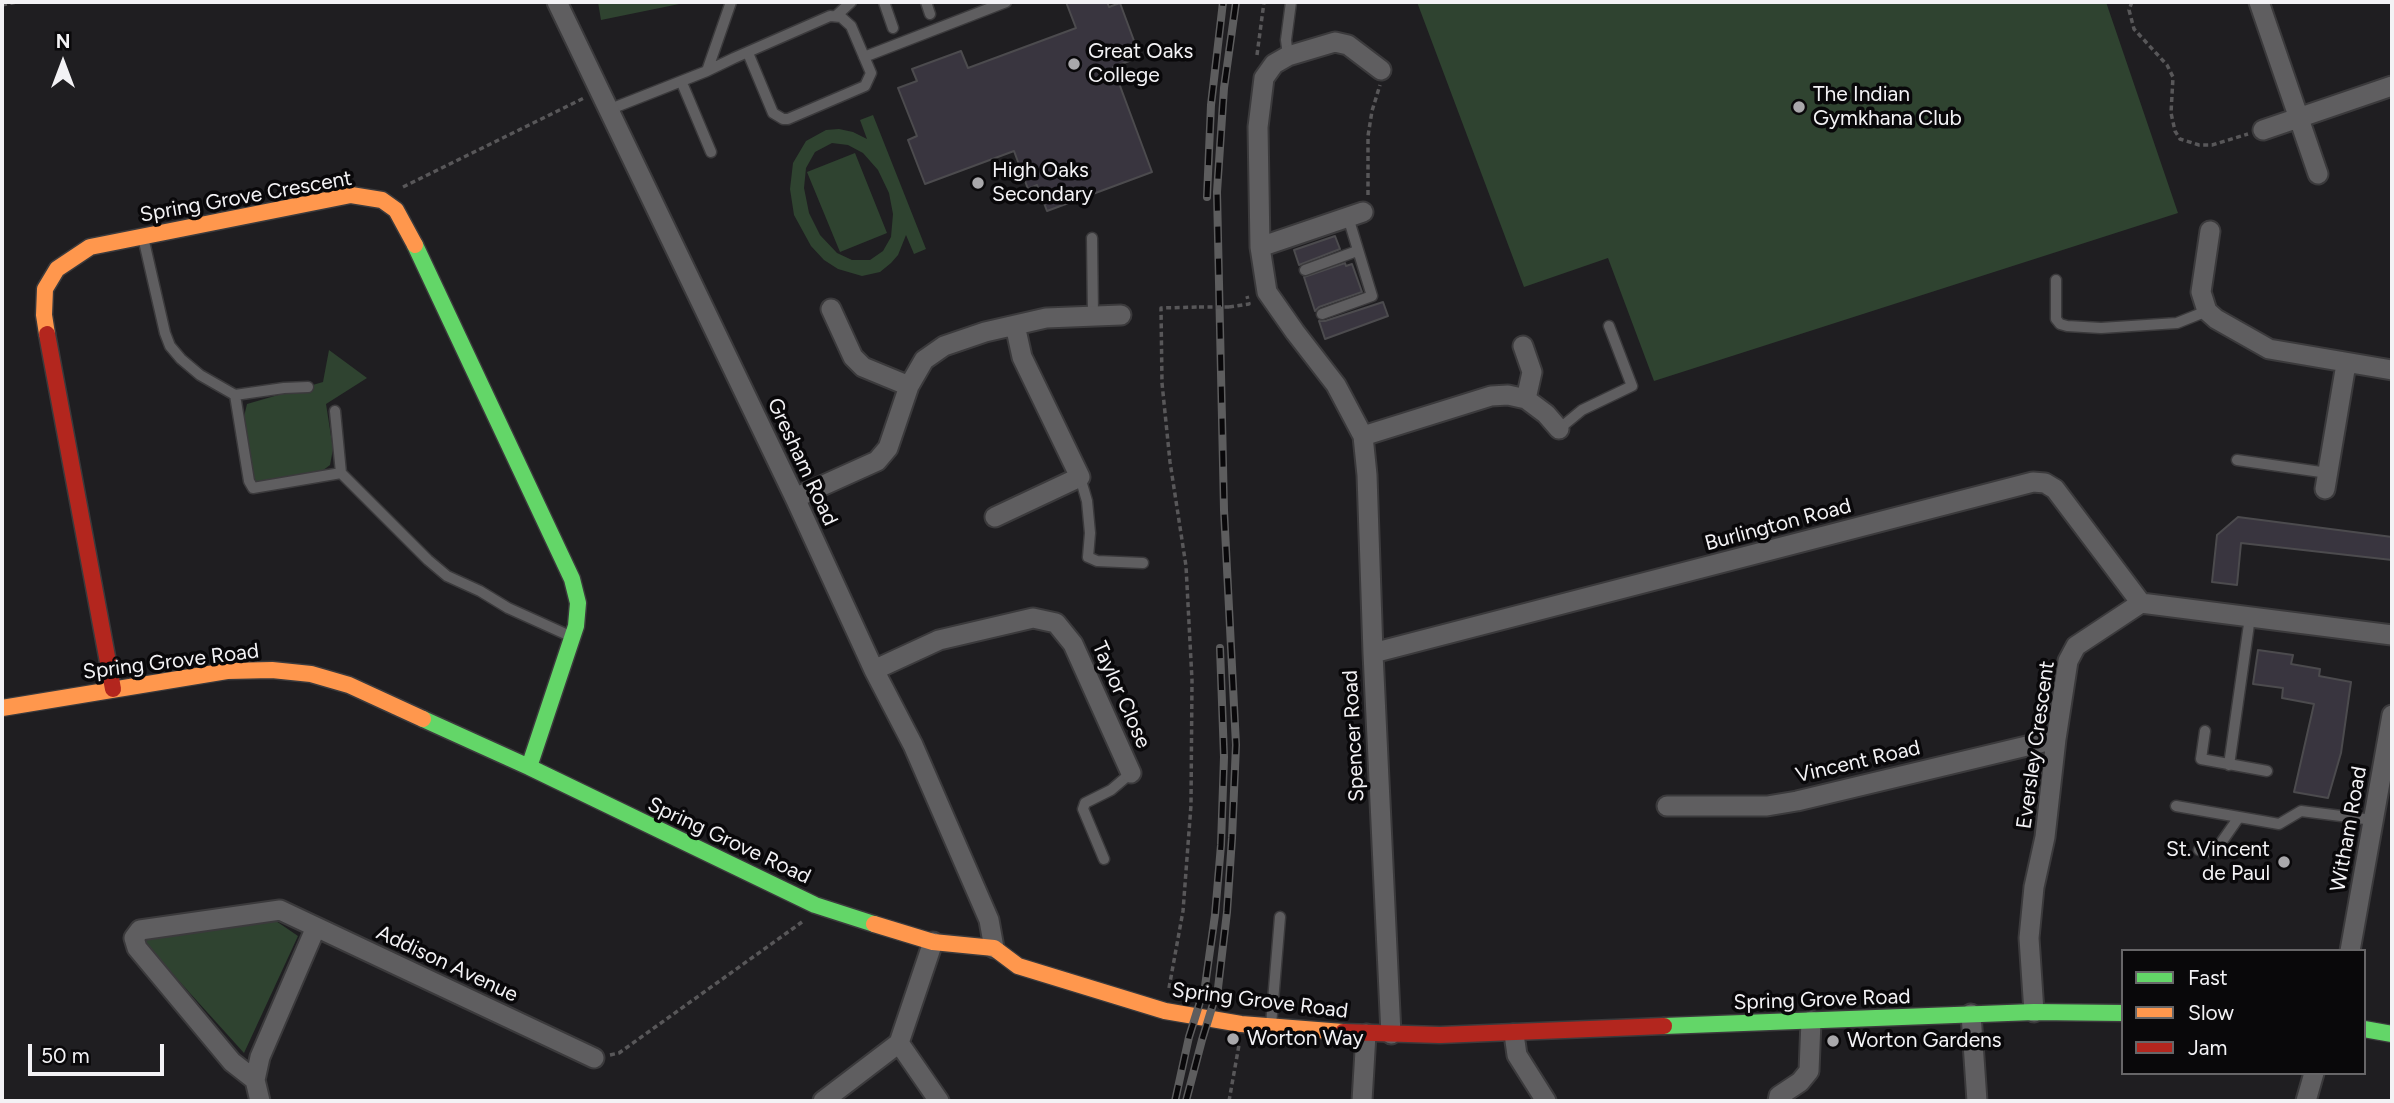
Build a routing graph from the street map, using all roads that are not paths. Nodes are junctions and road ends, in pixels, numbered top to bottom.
1 (557, 2) edge
2 (731, 2) edge
3 (851, 2) edge
4 (884, 2) edge
5 (926, 2) edge
6 (1006, 2) edge
7 (1291, 2) edge
8 (2259, 2) edge
9 (930, 14) dead end
10 (836, 16) junction
11 (893, 28) dead end
12 (748, 52) junction
13 (1288, 56) junction
14 (864, 57) junction
15 (1381, 69) road end
16 (707, 71) junction
17 (682, 83) junction
18 (2392, 86) edge
19 (608, 110) junction
20 (2299, 118) junction
21 (2263, 130) road end
22 (712, 152) dead end
23 (2318, 174) dead end
24 (1355, 215) joint
25 (2210, 231) dead end
26 (143, 237) junction
27 (1092, 238) dead end
28 (1260, 247) junction
29 (1357, 251) junction
30 (1305, 270) dead end
31 (2056, 280) dead end
32 (831, 309) dead end
33 (2207, 311) junction
34 (1322, 314) dead end
35 (1121, 315) dead end
36 (1093, 316) junction
37 (1015, 325) junction
38 (1609, 326) dead end
39 (1523, 346) dead end
40 (2346, 364) junction
41 (2392, 370) edge
42 (909, 386) junction
43 (308, 387) dead end
44 (235, 394) junction
45 (1526, 399) junction
46 (335, 411) dead end
47 (1559, 429) joint
48 (1363, 436) junction
49 (2237, 460) dead end
50 (341, 473) junction
51 (1080, 477) junction
52 (2327, 481) joint
53 (795, 498) junction
54 (995, 517) dead end
55 (1143, 563) dead end
56 (2141, 603) junction
57 (2250, 617) junction
58 (2392, 635) edge
59 (573, 637) junction
60 (1373, 653) junction
61 (874, 670) junction
62 (113, 689) junction
63 (2, 709) edge
64 (2392, 715) edge
65 (2205, 731) dead end
66 (2056, 739) junction
67 (2229, 765) junction
68 (529, 767) junction
69 (2267, 771) dead end
70 (1131, 773) joint
71 (1667, 806) dead end
72 (2176, 806) dead end
73 (2239, 817) junction
74 (2373, 820) junction
75 (2199, 850) dead end
76 (1104, 859) dead end
77 (1280, 917) dead end
78 (316, 927) junction
79 (933, 942) junction
80 (994, 948) junction
81 (2350, 949) edge
82 (2034, 1012) junction
83 (2121, 1013) edge
84 (1971, 1014) junction
85 (1811, 1021) junction
86 (1271, 1027) junction
87 (2366, 1029) edge
88 (1366, 1034) junction
89 (1391, 1034) junction
90 (1514, 1034) junction
91 (2392, 1034) edge
92 (899, 1043) junction
93 (594, 1058) road end
94 (2313, 1075) edge
95 (255, 1080) junction
96 (260, 1101) edge
97 (823, 1101) edge
98 (939, 1101) edge
99 (1362, 1101) edge
100 (1546, 1101) edge
101 (1778, 1101) edge
102 (1977, 1101) edge
103 (2306, 1101) edge

1 - 19 street, Gresham Road
2 - 16 lane
3 - 10 lane
4 - 11 lane
5 - 9 lane
6 - 14 lane
7 - 13 lane
8 - 20 street
10 - 12 lane
10 - 14 lane
12 - 14 lane
12 - 16 lane
13 - 15 street, Spencer Road
13 - 28 street, Spencer Road
16 - 17 lane
17 - 19 lane
17 - 22 lane
18 - 20 street
19 - 53 street, Gresham Road
20 - 21 street
20 - 23 street
24 - 28 street
24 - 29 lane
25 - 33 street
26 - 44 lane
26 - 59 main road, Spring Grove Crescent
26 - 62 main road, Spring Grove Crescent
27 - 36 lane
28 - 48 street, Spencer Road
29 - 30 lane
29 - 34 lane
31 - 33 lane
32 - 42 street
33 - 40 street
35 - 36 street
36 - 37 street
37 - 42 street
37 - 51 street
38 - 47 lane
39 - 45 street
40 - 41 street
40 - 52 street
42 - 53 street
43 - 44 lane
44 - 50 lane
45 - 47 street
45 - 48 street
46 - 50 lane
48 - 60 street, Spencer Road
49 - 52 lane
50 - 59 lane
51 - 54 street
51 - 55 lane
53 - 61 street, Gresham Road
56 - 57 street
56 - 60 street, Burlington Road
56 - 66 street, Eversley Crescent
57 - 58 street
57 - 67 lane
59 - 68 main road, Spring Grove Crescent
60 - 89 street, Spencer Road
61 - 70 street, Taylor Close
61 - 80 street, Gresham Road
62 - 63 main road, Spring Grove Road
62 - 68 main road, Spring Grove Road
64 - 74 street, Witham Road
65 - 67 lane
66 - 71 street, Vincent Road
66 - 82 street, Eversley Crescent
67 - 69 lane
68 - 79 main road, Spring Grove Road
70 - 76 lane
72 - 73 lane
73 - 74 lane
73 - 75 lane
74 - 81 street, Witham Road
77 - 86 lane
78 - 93 street, Addison Avenue
78 - 95 street
78 - 95 street, Addison Avenue
79 - 80 main road, Spring Grove Road
79 - 92 street
80 - 86 main road, Spring Grove Road
82 - 83 main road, Spring Grove Road
82 - 84 main road, Spring Grove Road
84 - 85 main road, Spring Grove Road
84 - 102 street
85 - 90 main road, Spring Grove Road
85 - 101 street
86 - 88 main road, Spring Grove Road
87 - 91 main road
88 - 89 main road, Spring Grove Road
88 - 99 street
89 - 90 main road, Spring Grove Road
90 - 100 street
92 - 97 street
92 - 98 street
94 - 103 street
95 - 96 street

